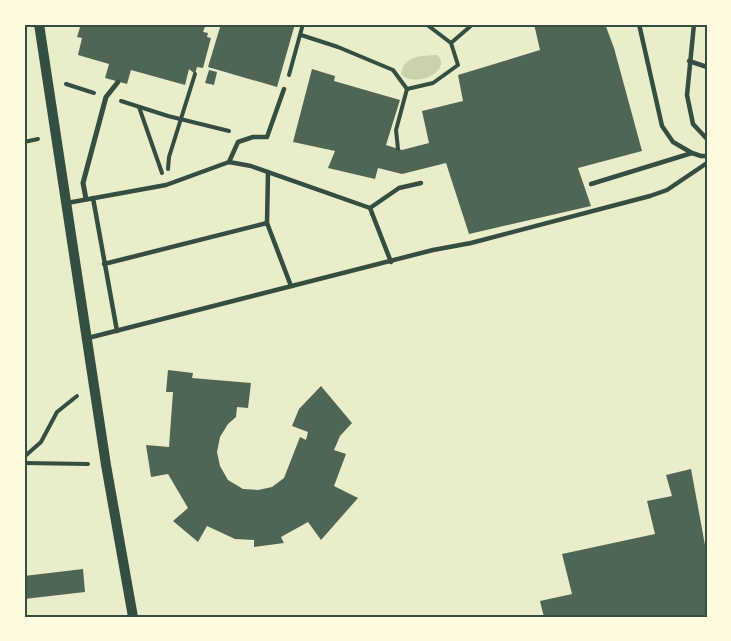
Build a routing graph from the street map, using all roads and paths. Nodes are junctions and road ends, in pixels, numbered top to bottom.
1 (39, 24) edge
2 (303, 24) edge
3 (426, 24) edge
4 (473, 24) edge
5 (639, 24) edge
6 (694, 24) edge
7 (301, 35) junction
8 (451, 43) junction
9 (689, 62) junction
10 (707, 67) edge
11 (195, 74) dead end
12 (48, 79) junction
13 (118, 81) dead end
14 (284, 89) joint
15 (407, 89) junction
16 (106, 97) junction
17 (139, 107) junction
18 (181, 119) junction
19 (253, 137) junction
20 (707, 139) edge
21 (398, 149) dead end
22 (692, 153) junction
23 (707, 156) edge
24 (229, 162) junction
25 (707, 163) edge
26 (268, 172) junction
27 (422, 183) dead end
28 (591, 184) dead end
29 (166, 185) junction
30 (89, 198) junction
31 (67, 203) junction
32 (370, 208) junction
33 (267, 224) junction
34 (391, 262) junction
35 (104, 264) junction
36 (291, 286) junction
37 (117, 331) junction
38 (88, 338) junction
39 (94, 382) junction
40 (24, 458) edge
41 (24, 463) edge
42 (106, 465) junction
43 (133, 617) edge

1 - 12 street
2 - 7 path
3 - 8 path
4 - 8 path
5 - 22 lane
6 - 9 lane
7 - 14 path
7 - 15 path
8 - 15 path
9 - 10 lane
9 - 20 lane
11 - 18 path
12 - 16 path
12 - 31 street
13 - 16 street
14 - 19 lane
15 - 21 path
16 - 17 path
16 - 30 street
17 - 18 path
17 - 29 path
18 - 19 path
18 - 29 path
19 - 24 lane
22 - 23 lane
22 - 28 lane
24 - 26 lane
24 - 29 lane
25 - 34 lane
26 - 32 lane
26 - 33 lane
27 - 32 lane
29 - 30 lane
30 - 31 lane
30 - 35 lane
31 - 38 street
32 - 34 lane
33 - 35 lane
33 - 36 lane
34 - 36 lane
35 - 37 lane
36 - 37 lane
37 - 38 lane
38 - 39 street
39 - 40 path
39 - 42 street
41 - 42 path
42 - 43 street

